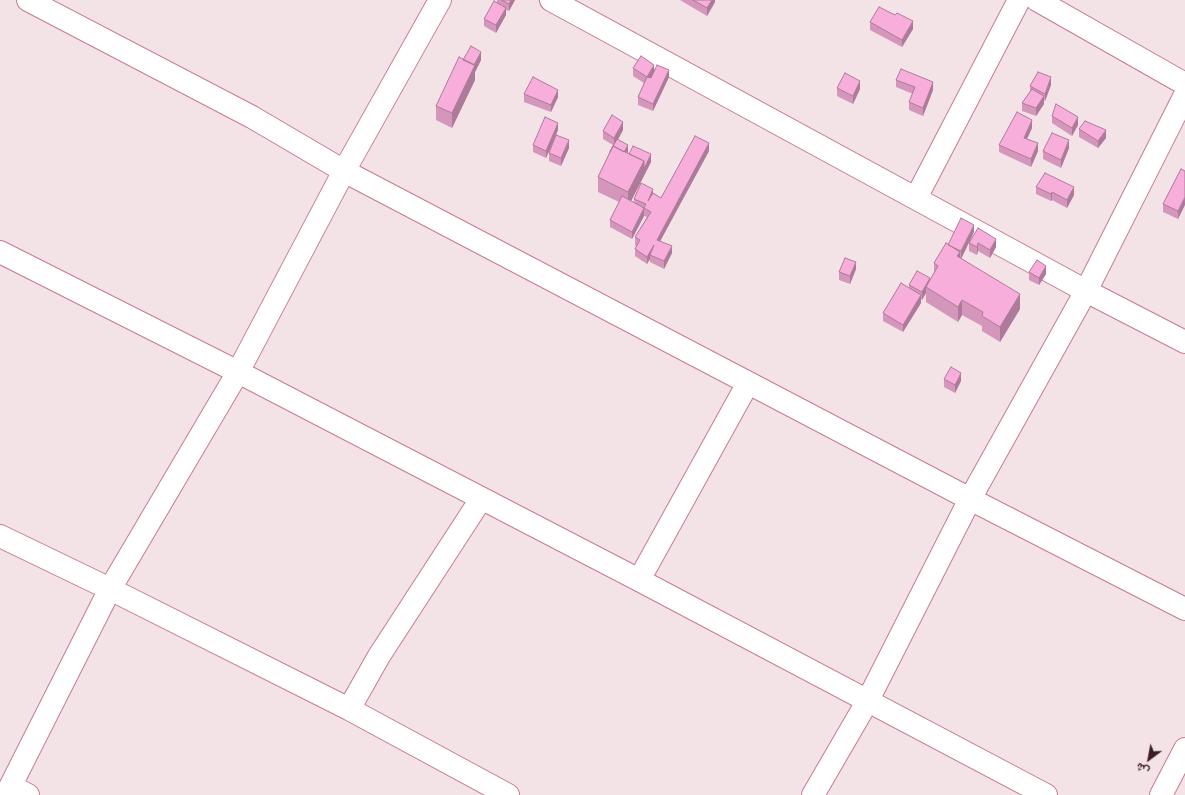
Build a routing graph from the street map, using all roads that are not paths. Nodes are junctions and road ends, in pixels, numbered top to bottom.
1 (28, 0) edge
2 (440, 0) edge
3 (551, 0) edge
4 (1019, 0) edge
5 (1037, 0) edge
6 (1185, 84) edge
7 (1185, 95) edge
8 (344, 171) junction
9 (916, 198) junction
10 (0, 252) edge
11 (1086, 291) junction
12 (1185, 342) edge
13 (238, 372) junction
14 (748, 383) junction
15 (481, 499) junction
16 (970, 499) junction
17 (0, 536) edge
18 (639, 580) junction
19 (110, 589) junction
20 (1185, 609) edge
21 (867, 702) junction
22 (349, 709) junction
23 (1185, 749) edge
24 (15, 792) edge
25 (507, 795) edge
26 (813, 795) edge
27 (1046, 795) edge
28 (1161, 795) edge

1 - 8 street
2 - 8 street
3 - 9 street
4 - 9 street
5 - 6 street
7 - 11 street
8 - 13 street
8 - 14 street
9 - 11 street
10 - 13 street
11 - 12 street
11 - 16 street
13 - 15 street
13 - 19 street
14 - 16 street
14 - 18 street
15 - 18 street
15 - 22 street
16 - 20 street
16 - 21 street
17 - 19 street
18 - 21 street
19 - 22 street
19 - 24 street
21 - 26 street
21 - 27 street
22 - 25 street
23 - 28 street

